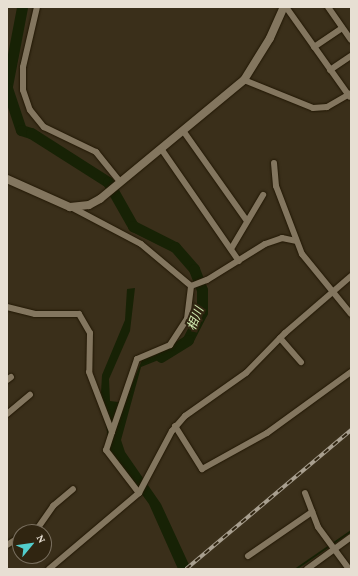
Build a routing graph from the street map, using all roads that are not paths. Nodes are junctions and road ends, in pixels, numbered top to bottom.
1 (37, 7) edge
2 (285, 7) edge
3 (328, 7) edge
4 (342, 28) junction
5 (351, 40) edge
6 (314, 47) junction
7 (351, 56) edge
8 (330, 70) junction
9 (244, 80) junction
10 (350, 95) edge
11 (184, 132) junction
12 (162, 150) junction
13 (274, 163) dead end
14 (7, 179) edge
15 (119, 183) junction
16 (263, 195) dead end
17 (70, 206) junction
18 (247, 221) junction
19 (296, 241) junction
20 (232, 249) junction
21 (239, 261) junction
22 (351, 276) edge
23 (191, 286) junction
24 (332, 294) junction
25 (7, 306) edge
26 (351, 314) edge
27 (280, 338) junction
28 (301, 362) dead end
29 (351, 372) edge
30 (30, 394) dead end
31 (7, 414) edge
32 (175, 426) junction
33 (112, 432) junction
34 (73, 489) dead end
35 (139, 493) junction
36 (305, 493) dead end
37 (312, 512) junction
38 (41, 524) edge
39 (351, 536) edge
40 (332, 546) junction
41 (248, 556) dead end
42 (49, 569) edge
43 (307, 569) edge
44 (349, 569) edge

1 - 15 street
2 - 6 street
2 - 9 street
3 - 4 street
4 - 5 street
4 - 6 street
6 - 8 street
7 - 8 street
8 - 10 street
9 - 10 street
9 - 11 street
11 - 12 street
11 - 18 street
12 - 15 street
12 - 20 street
13 - 19 street
14 - 17 street
15 - 17 street
16 - 18 street
17 - 23 street
18 - 20 street
19 - 21 street
19 - 24 street
20 - 21 street
21 - 23 street
22 - 24 street
23 - 33 street
24 - 26 street
24 - 27 street
25 - 33 street
27 - 28 street
27 - 32 street
29 - 32 street
30 - 31 street
32 - 35 street
33 - 35 street
34 - 38 street
35 - 42 street
36 - 37 street
37 - 40 street
37 - 41 street
39 - 40 street
40 - 43 street
40 - 44 street

